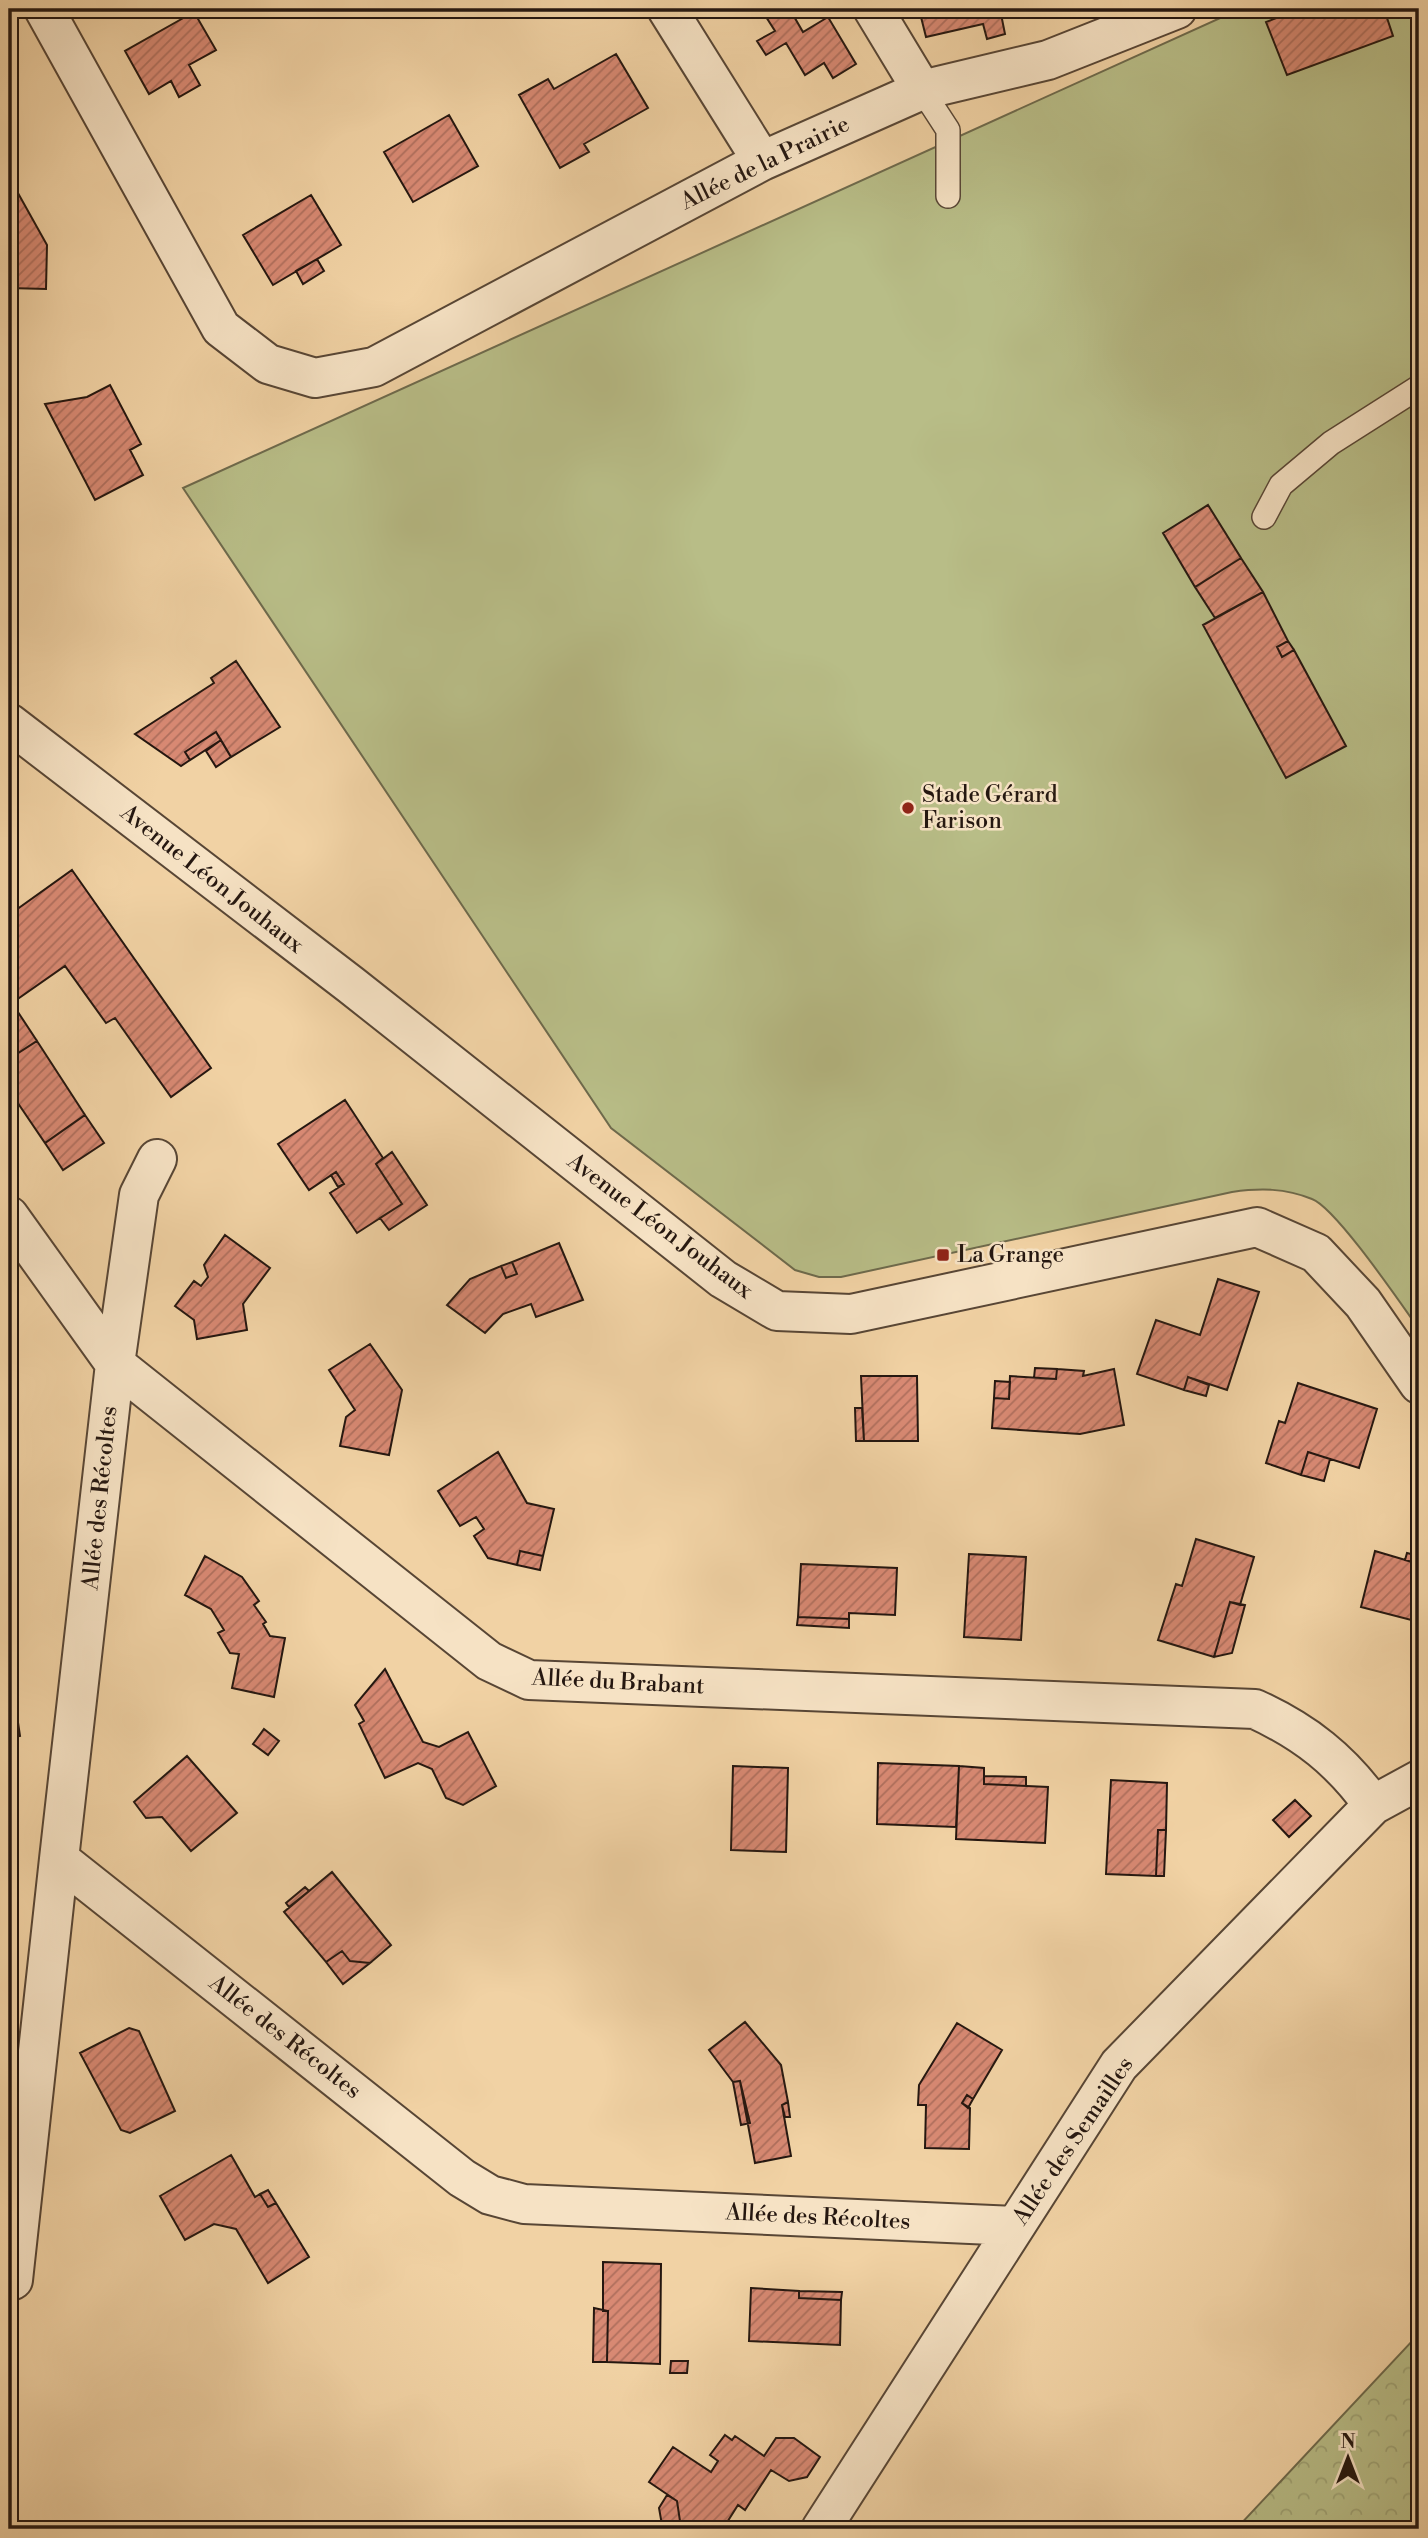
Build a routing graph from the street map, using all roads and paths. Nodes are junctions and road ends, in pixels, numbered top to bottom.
1 (44, 9) edge
2 (667, 9) edge
3 (873, 9) edge
4 (1177, 9) edge
5 (922, 90) junction
6 (762, 161) junction
7 (948, 196) dead end
8 (1419, 387) edge
9 (1265, 517) dead end
10 (9, 723) edge
11 (157, 1159) dead end
12 (9, 1216) edge
13 (115, 1364) junction
14 (1419, 1384) edge
15 (1419, 1780) edge
16 (1373, 1805) junction
17 (59, 1859) junction
18 (1015, 2226) junction
19 (13, 2280) dead end
20 (821, 2529) edge

1 - 6 street, Allée de la Prairie
2 - 6 street
3 - 5 street
4 - 5 street, Allée de la Prairie
5 - 6 street, Allée de la Prairie
5 - 7 lane
8 - 9 lane
10 - 14 street, Avenue Léon Jouhaux
11 - 13 street, Allée des Récoltes
12 - 13 street, Allée du Brabant
13 - 16 street, Allée du Brabant
13 - 17 street, Allée des Récoltes
15 - 16 street, Allée des Semailles
16 - 18 street, Allée des Semailles
17 - 18 street, Allée des Récoltes
17 - 19 street
18 - 20 street, Allée des Semailles

